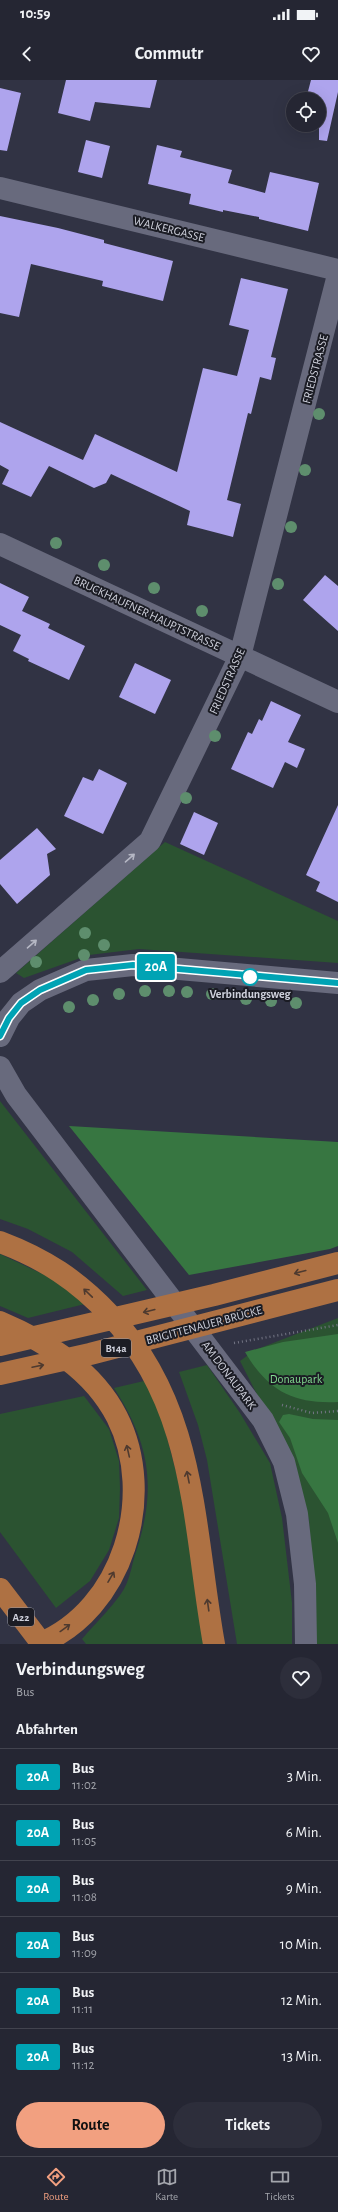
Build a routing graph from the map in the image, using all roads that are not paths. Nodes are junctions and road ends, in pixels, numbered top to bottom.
1 (0, 188) edge
2 (338, 270) edge
3 (338, 275) edge
4 (0, 544) edge
5 (240, 656) junction
6 (338, 702) edge
7 (1, 969) edge
8 (338, 983) edge
9 (0, 1036) edge
10 (0, 1067) edge
11 (0, 1242) edge
12 (338, 1263) edge
13 (338, 1290) edge
14 (0, 1322) edge
15 (0, 1345) edge
16 (0, 1374) edge
17 (0, 1589) edge
18 (40, 1644) edge
19 (214, 1644) edge
20 (306, 1644) edge

1 - 2 street, WALKERGASSE
3 - 5 street, FRIEDSTRASSE
4 - 5 street, BRUCKHAUFNER HAUPTSTRASSE
5 - 6 street, BRUCKHAUFNER HAUPTSTRASSE
7 -> 5 street, FRIEDSTRASSE
8 - 9 street
10 - 20 street, AM DONAUPARK
19 -> 11 highway
12 -> 15 highway, B14a
16 -> 13 highway, BRIGITTENAUER BRÜCKE / B14a
18 -> 14 highway
17 - 18 highway, A22

